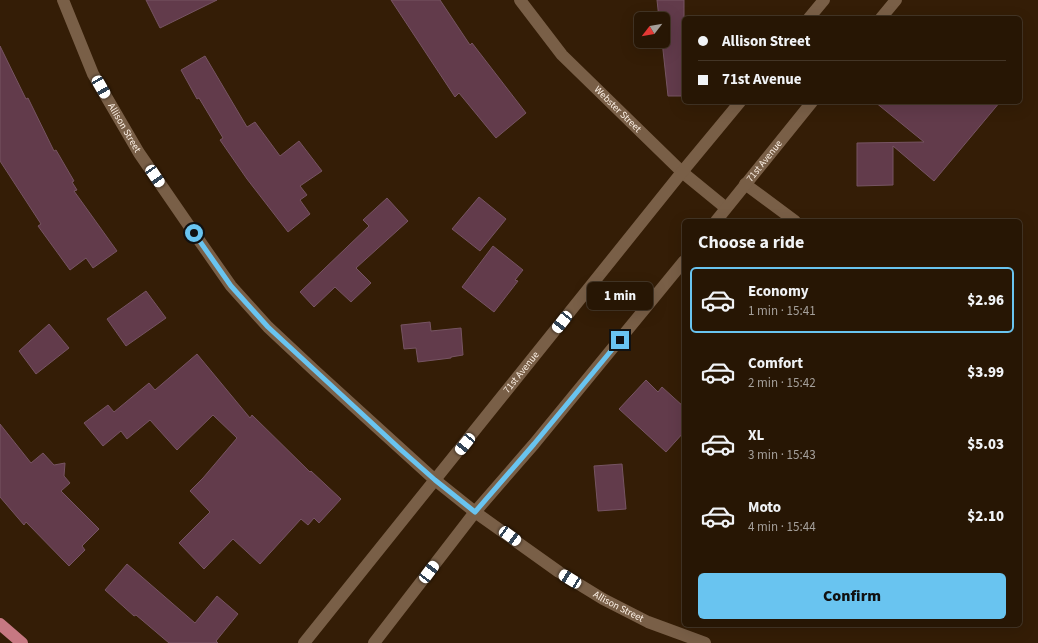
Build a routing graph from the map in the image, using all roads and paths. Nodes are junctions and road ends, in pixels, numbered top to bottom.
1 (63, 0) edge
2 (520, 0) edge
3 (824, 0) edge
4 (896, 0) edge
5 (811, 16) edge
6 (883, 16) edge
7 (738, 104) edge
8 (810, 104) edge
9 (682, 172) junction
10 (745, 184) junction
11 (726, 208) junction
12 (718, 219) edge
13 (792, 219) edge
14 (682, 263) edge
15 (435, 480) junction
16 (475, 512) junction
17 (0, 624) edge
18 (22, 643) edge
19 (304, 643) edge
20 (374, 643) edge
21 (705, 643) edge

1 - 15 street, Allison Street
2 - 9 street, Webster Street
3 - 5 street
4 - 6 street
7 - 9 street, 71st Avenue
8 - 10 street, 71st Avenue
9 - 11 street, Webster Street
9 - 15 street, 71st Avenue
10 - 11 street, 71st Avenue
10 - 13 street
11 - 12 street, 71st Avenue
14 - 16 street
15 - 16 street, Allison Street
15 - 19 street, 71st Avenue
16 - 20 street
16 - 21 street, Allison Street
17 - 18 main road

